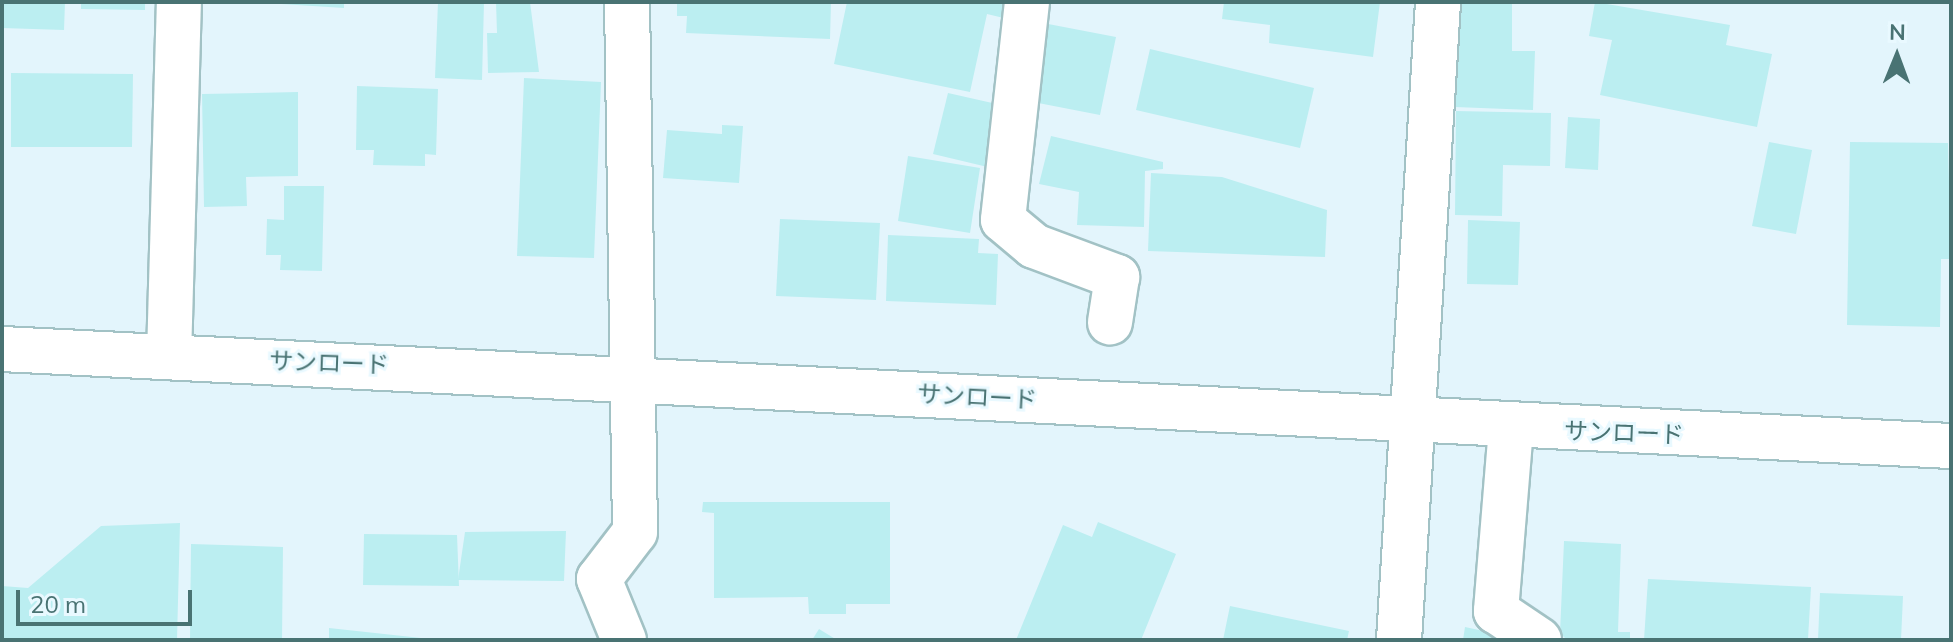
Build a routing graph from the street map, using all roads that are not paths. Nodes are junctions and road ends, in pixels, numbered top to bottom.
1 (179, 2) edge
2 (627, 2) edge
3 (1027, 2) edge
4 (1438, 2) edge
5 (1110, 322) dead end
6 (2, 349) edge
7 (169, 357) junction
8 (636, 376) junction
9 (1412, 423) junction
10 (1511, 428) junction
11 (1951, 446) edge
12 (624, 640) edge
13 (1399, 640) edge
14 (1539, 640) edge

1 - 7 street
2 - 8 street
3 - 5 street
4 - 9 street
6 - 7 street, サンロード
7 - 8 street, サンロード
8 - 9 street, サンロード
8 - 12 street
9 - 10 street, サンロード
9 - 13 street
10 - 11 street, サンロード
10 - 14 street

